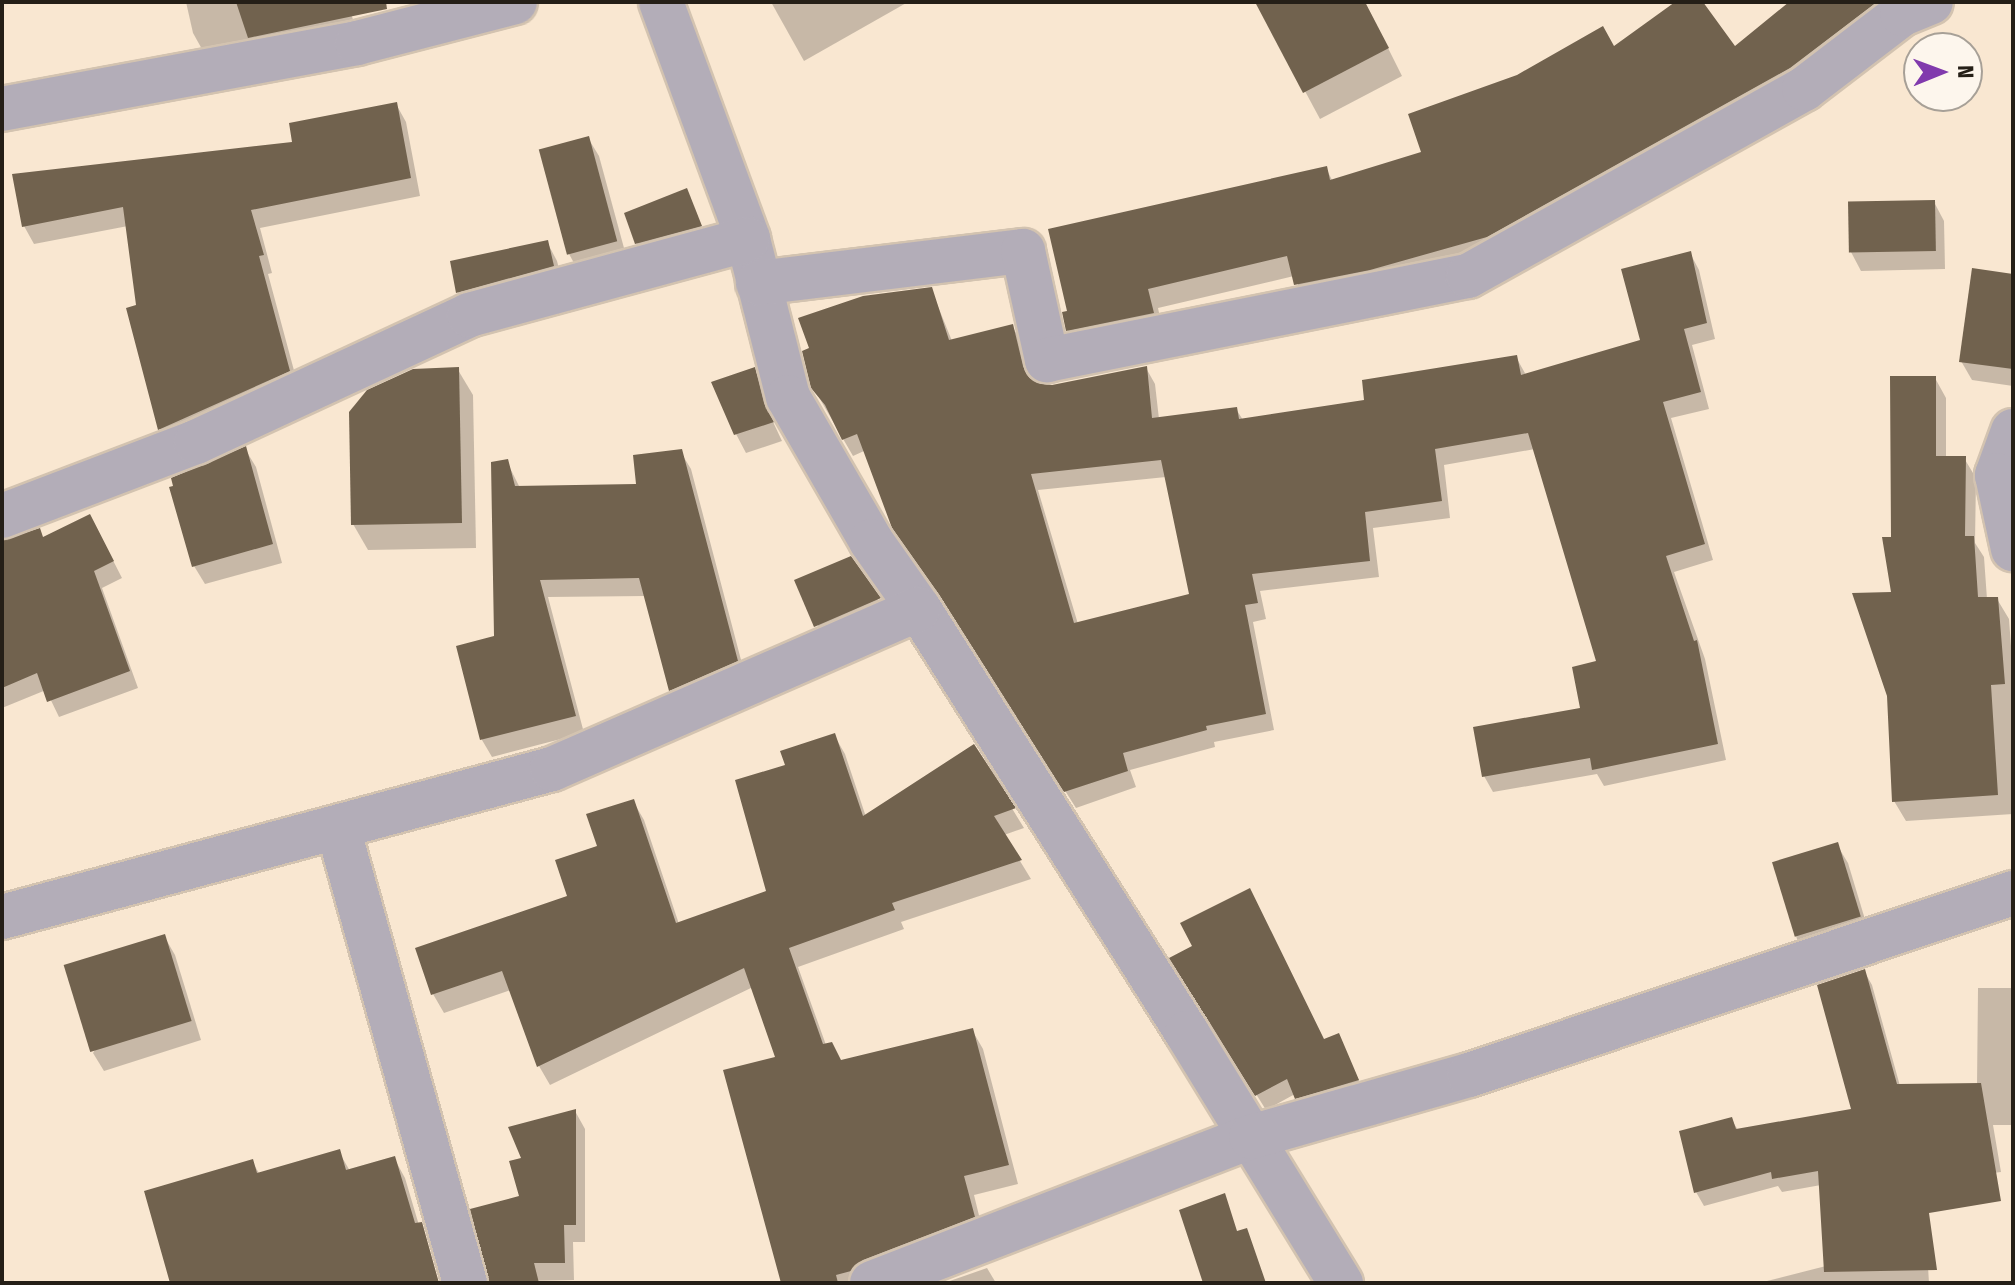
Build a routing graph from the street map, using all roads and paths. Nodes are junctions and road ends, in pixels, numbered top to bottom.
1 (515, 2) edge
2 (661, 2) edge
3 (1931, 2) edge
4 (2, 109) edge
5 (748, 239) junction
6 (758, 283) junction
7 (2013, 431) edge
8 (2, 516) edge
9 (2013, 549) edge
10 (919, 609) junction
11 (338, 828) junction
12 (2013, 893) edge
13 (2, 917) edge
14 (1251, 1137) junction
15 (465, 1283) edge
16 (872, 1283) edge
17 (1341, 1283) edge

1 - 4 street
2 - 5 street
3 - 6 street
5 - 6 street
5 - 8 street
6 - 10 street
7 - 9 street
10 - 11 street
10 - 14 street
11 - 13 street
11 - 15 street
12 - 14 street
14 - 16 street
14 - 17 street

